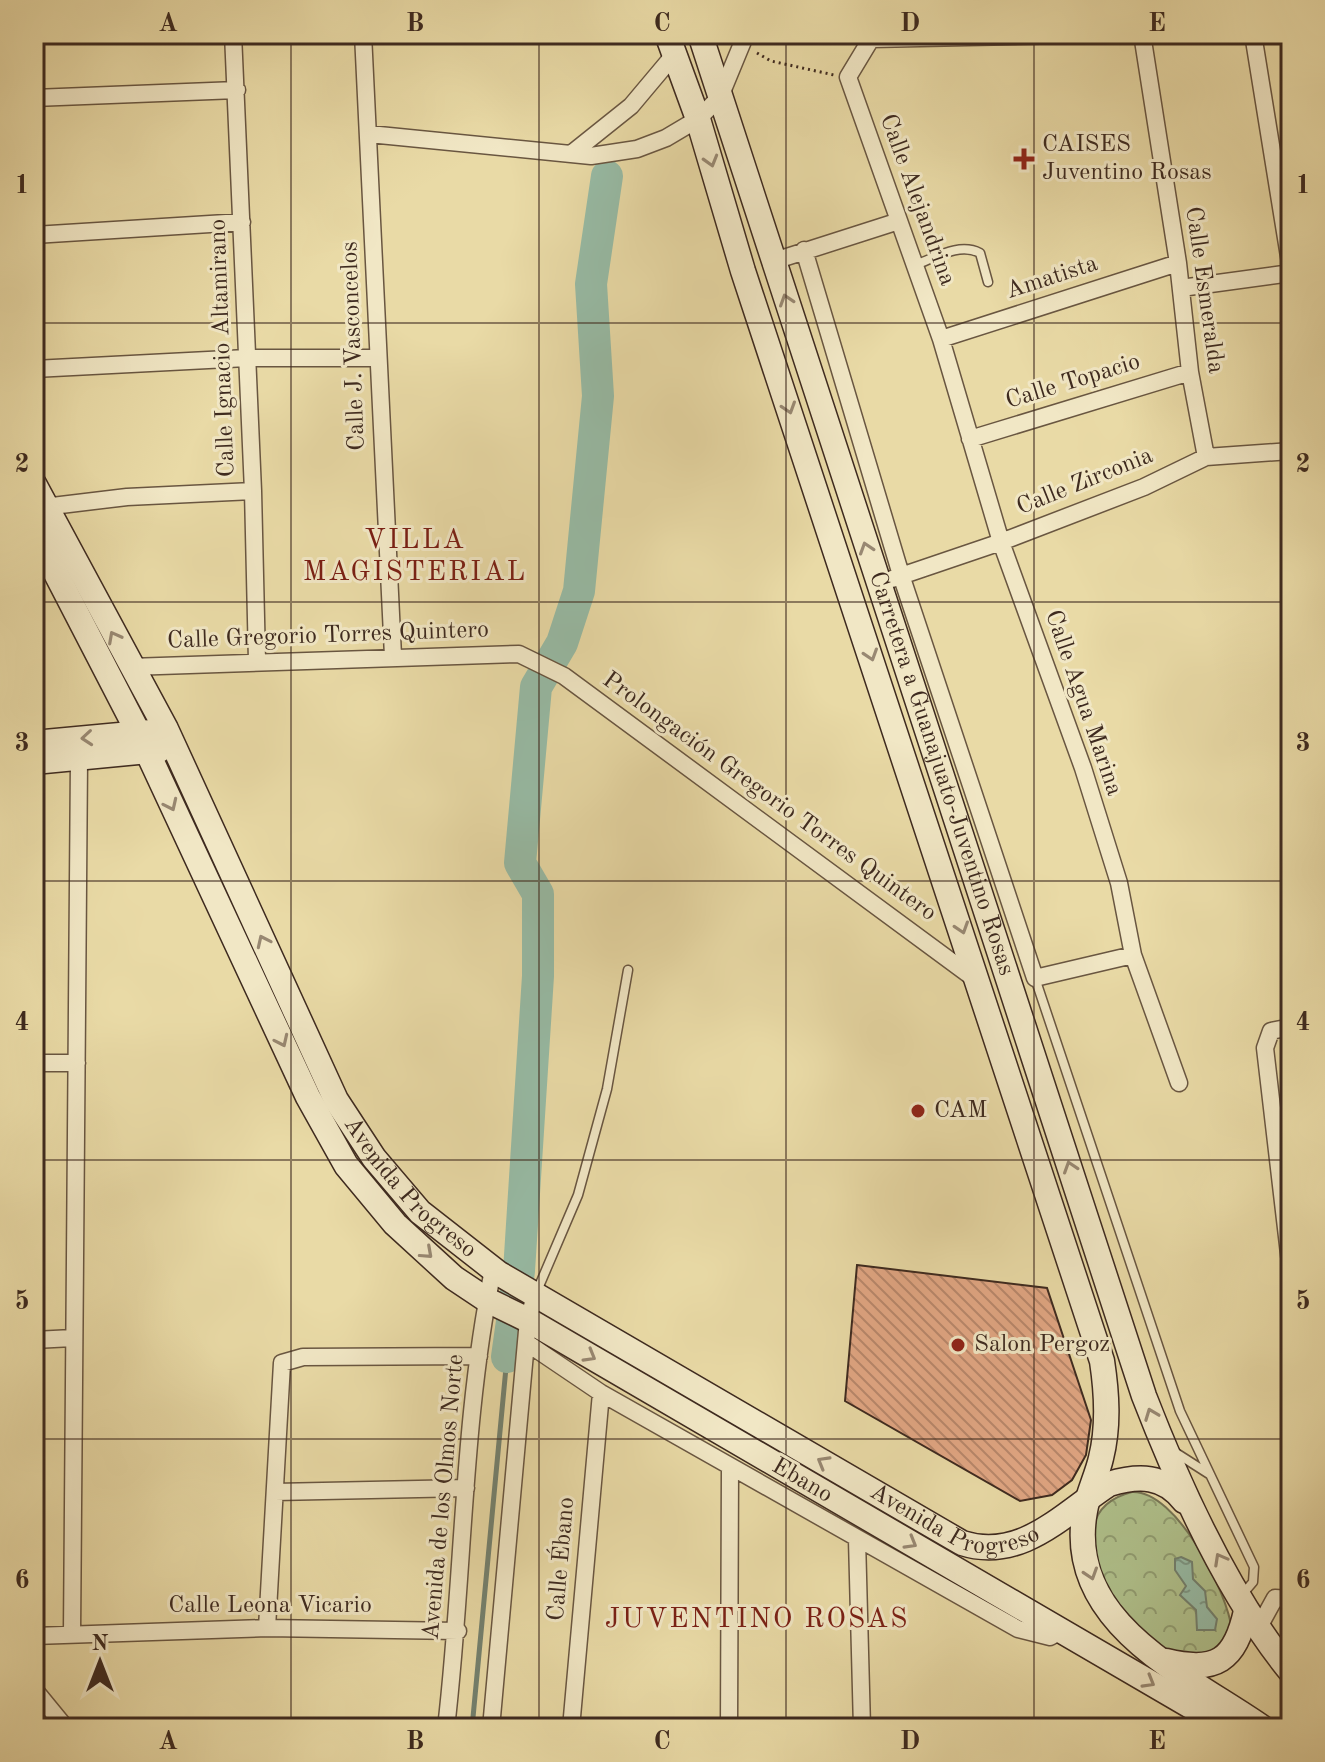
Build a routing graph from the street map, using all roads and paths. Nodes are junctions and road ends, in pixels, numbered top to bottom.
1 (233, 34) edge
2 (363, 34) edge
3 (700, 34) edge
4 (1115, 34) edge
5 (1142, 34) edge
6 (1253, 34) edge
7 (872, 36) edge
8 (743, 38) edge
9 (670, 45) edge
10 (848, 77) junction
11 (237, 90) junction
12 (720, 97) junction
13 (34, 98) edge
14 (698, 119) junction
15 (369, 134) junction
16 (571, 154) junction
17 (899, 221) junction
18 (242, 222) junction
19 (34, 235) edge
20 (804, 250) junction
21 (774, 261) junction
22 (1178, 263) junction
23 (914, 265) junction
24 (1291, 271) edge
25 (988, 282) dead end
26 (1181, 288) junction
27 (941, 339) junction
28 (247, 358) junction
29 (377, 358) junction
30 (34, 369) edge
31 (1190, 372) junction
32 (970, 439) junction
33 (1291, 451) edge
34 (1206, 457) junction
35 (34, 484) edge
36 (253, 491) junction
37 (44, 507) junction
38 (34, 531) edge
39 (1001, 542) junction
40 (901, 575) junction
41 (878, 584) junction
42 (393, 656) junction
43 (527, 656) joint
44 (257, 661) junction
45 (130, 667) junction
46 (170, 739) junction
47 (34, 743) edge
48 (143, 743) junction
49 (79, 759) junction
50 (34, 762) edge
51 (1133, 955) junction
52 (628, 970) dead end
53 (1035, 978) junction
54 (980, 982) junction
55 (1291, 1027) edge
56 (34, 1063) edge
57 (77, 1063) junction
58 (1179, 1083) dead end
59 (1283, 1132) edge
60 (1289, 1246) edge
61 (1291, 1271) edge
62 (495, 1272) junction
63 (531, 1293) junction
64 (490, 1301) junction
65 (526, 1327) junction
66 (73, 1338) junction
67 (34, 1340) edge
68 (479, 1356) junction
69 (601, 1393) junction
70 (1163, 1445) junction
71 (730, 1467) junction
72 (1210, 1474) junction
73 (466, 1488) junction
74 (873, 1491) junction
75 (275, 1492) junction
76 (1088, 1498) junction
77 (1192, 1512) junction
78 (861, 1514) junction
79 (857, 1539) junction
80 (1291, 1599) edge
81 (1248, 1612) junction
82 (267, 1628) junction
83 (458, 1631) junction
84 (72, 1633) junction
85 (34, 1636) edge
86 (1071, 1637) junction
87 (1158, 1659) junction
88 (1291, 1672) edge
89 (34, 1689) edge
90 (66, 1728) edge
91 (446, 1728) edge
92 (491, 1728) edge
93 (571, 1728) edge
94 (729, 1728) edge
95 (862, 1728) edge
96 (1228, 1728) edge
97 (1263, 1728) edge

1 - 11 street, Calle Ignacio Altamirano
2 - 15 street, Calle J. Vasconcelos
3 - 12 main road, Carretera a Guanajuato-Juventino Rosas
4 - 7 street
5 - 22 street, Calle Esmeralda
6 - 24 street
7 - 10 street
8 - 10 path
8 - 12 street
9 - 14 main road, Carretera a Guanajuato-Juventino Rosas
9 - 16 street
10 - 17 street, Calle Alejandrina
11 - 13 street
11 - 18 street, Calle Ignacio Altamirano
12 - 14 street
12 - 21 main road, Carretera a Guanajuato-Juventino Rosas
14 - 16 street
14 -> 54 main road, Carretera a Guanajuato-Juventino Rosas
15 - 16 street
15 - 29 street, Calle J. Vasconcelos
17 - 20 street
17 - 23 street, Calle Alejandrina
18 - 19 street
18 - 28 street, Calle Ignacio Altamirano
20 - 21 street
20 - 40 street
41 -> 21 main road, Carretera a Guanajuato-Juventino Rosas
22 - 26 street, Calle Esmeralda
22 - 27 street, Amatista
23 - 25 lane
23 - 27 street, Calle Alejandrina
24 - 26 street
26 - 31 street, Calle Esmeralda
27 - 32 street, Calle Agua Marina
28 - 29 street
28 - 30 street
28 - 36 street, Calle Ignacio Altamirano
29 - 42 street, Calle J. Vasconcelos
31 - 32 street, Calle Topacio
31 - 34 street, Calle Esmeralda
32 - 39 street, Calle Agua Marina
33 - 34 street, Calle Zirconia
34 - 39 street, Calle Zirconia
35 - 37 main road, Avenida Progreso
36 - 37 street
36 - 44 street, Calle Ignacio Altamirano
45 -> 37 main road, Avenida Progreso
38 - 48 main road, Avenida Progreso
39 - 40 street, Calle Zirconia
39 - 51 street, Calle Agua Marina
40 - 41 street, Calle Zirconia
40 - 53 street
70 -> 41 main road, Carretera a Guanajuato-Juventino Rosas
42 - 43 street, Calle Gregorio Torres Quintero
42 - 44 street, Calle Gregorio Torres Quintero
43 - 54 street, Prolongación Gregorio Torres Quintero
44 - 45 street, Calle Gregorio Torres Quintero
45 - 46 main road, Avenida Progreso
46 - 48 main road
62 -> 46 main road, Avenida Progreso
48 -> 47 main road
48 - 49 main road
48 -> 64 main road, Avenida Progreso
49 - 50 main road
49 - 57 street
51 - 53 street
51 - 58 street, Calle Agua Marina
52 - 63 lane
53 - 72 lane
54 - 76 main road, Carretera a Guanajuato-Juventino Rosas
55 - 59 street
56 - 57 street
57 - 66 street
59 - 60 street
60 - 61 street
62 - 63 main road, Avenida Progreso
62 - 64 street, Avenida de los Olmos Norte
63 - 65 street
74 -> 63 main road, Avenida Progreso
64 - 65 main road, Avenida Progreso
64 - 68 street, Avenida de los Olmos Norte
65 - 69 street, Ebano
65 -> 78 main road, Avenida Progreso
65 - 92 street
66 - 67 street
66 - 84 street
68 - 73 street, Avenida de los Olmos Norte
68 - 75 street
69 - 71 street, Ebano
69 - 93 street, Calle Ébano
70 - 72 lane
70 - 77 main road, Carretera a Guanajuato-Juventino Rosas
71 - 79 street, Ebano
71 - 94 street
72 - 81 lane
73 - 75 street
73 - 83 street, Avenida de los Olmos Norte
74 - 76 main road, Avenida Progreso
74 - 78 main road
75 - 82 street
76 - 77 main road
76 -> 87 main road
81 -> 77 main road
78 -> 86 main road, Avenida Progreso
79 - 86 street, Ebano
79 - 95 street
80 - 81 street
81 - 87 main road
81 - 88 main road
82 - 83 street, Calle Leona Vicario
82 - 84 street, Calle Leona Vicario
83 - 91 street, Avenida de los Olmos Norte
84 - 85 street, Calle Leona Vicario
86 - 87 main road
86 -> 96 main road, Avenida Progreso
87 - 97 main road
89 - 90 street

